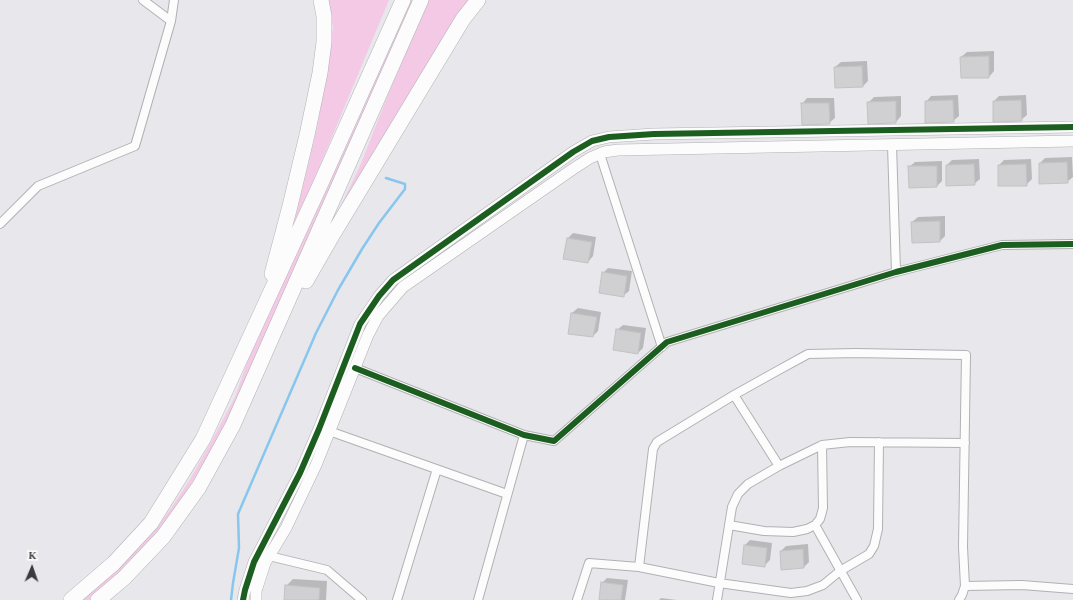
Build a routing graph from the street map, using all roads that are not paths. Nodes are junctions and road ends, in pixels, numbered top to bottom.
1 (143, 0) edge
2 (174, 0) edge
3 (321, 0) edge
4 (403, 0) edge
5 (421, 0) edge
6 (478, 0) edge
7 (171, 21) junction
8 (1073, 127) edge
9 (1073, 141) edge
10 (892, 144) junction
11 (600, 154) junction
12 (0, 224) edge
13 (1073, 244) edge
14 (896, 272) junction
15 (272, 337) junction
16 (247, 345) junction
17 (662, 347) junction
18 (355, 368) junction
19 (734, 396) junction
20 (329, 431) junction
21 (524, 435) junction
22 (879, 442) junction
23 (965, 443) junction
24 (822, 445) junction
25 (779, 466) junction
26 (437, 469) junction
27 (508, 494) junction
28 (729, 525) junction
29 (814, 525) junction
30 (270, 556) junction
31 (639, 567) junction
32 (840, 571) junction
33 (719, 583) junction
34 (965, 586) junction
35 (1073, 589) edge
36 (71, 600) edge
37 (98, 600) edge
38 (243, 600) edge
39 (256, 600) edge
40 (362, 600) edge
41 (397, 600) edge
42 (478, 600) edge
43 (577, 600) edge
44 (717, 600) edge
45 (857, 600) edge
46 (959, 600) edge

1 - 7 street
2 - 7 street
3 - 16 highway
4 - 16 highway
5 - 15 highway
6 - 15 highway
7 - 12 street
8 - 38 street
9 - 10 street
10 - 11 street
10 - 14 street
11 - 17 street
11 - 18 street
13 - 14 street
14 - 17 street
15 - 37 highway
16 - 36 highway
17 - 21 street
18 - 20 street
18 - 21 street
19 - 23 street
19 - 25 street
19 - 31 street
20 - 26 street
20 - 30 street
21 - 27 street
22 - 23 street
22 - 24 street
22 - 32 street
23 - 34 street
24 - 25 street
24 - 29 street
25 - 28 street
26 - 27 street
26 - 41 street
27 - 42 street
28 - 29 street
28 - 33 street
29 - 32 street
30 - 39 street
30 - 40 street
31 - 33 street
31 - 43 street
32 - 33 street
32 - 45 street
33 - 44 street
34 - 35 street
34 - 46 street

